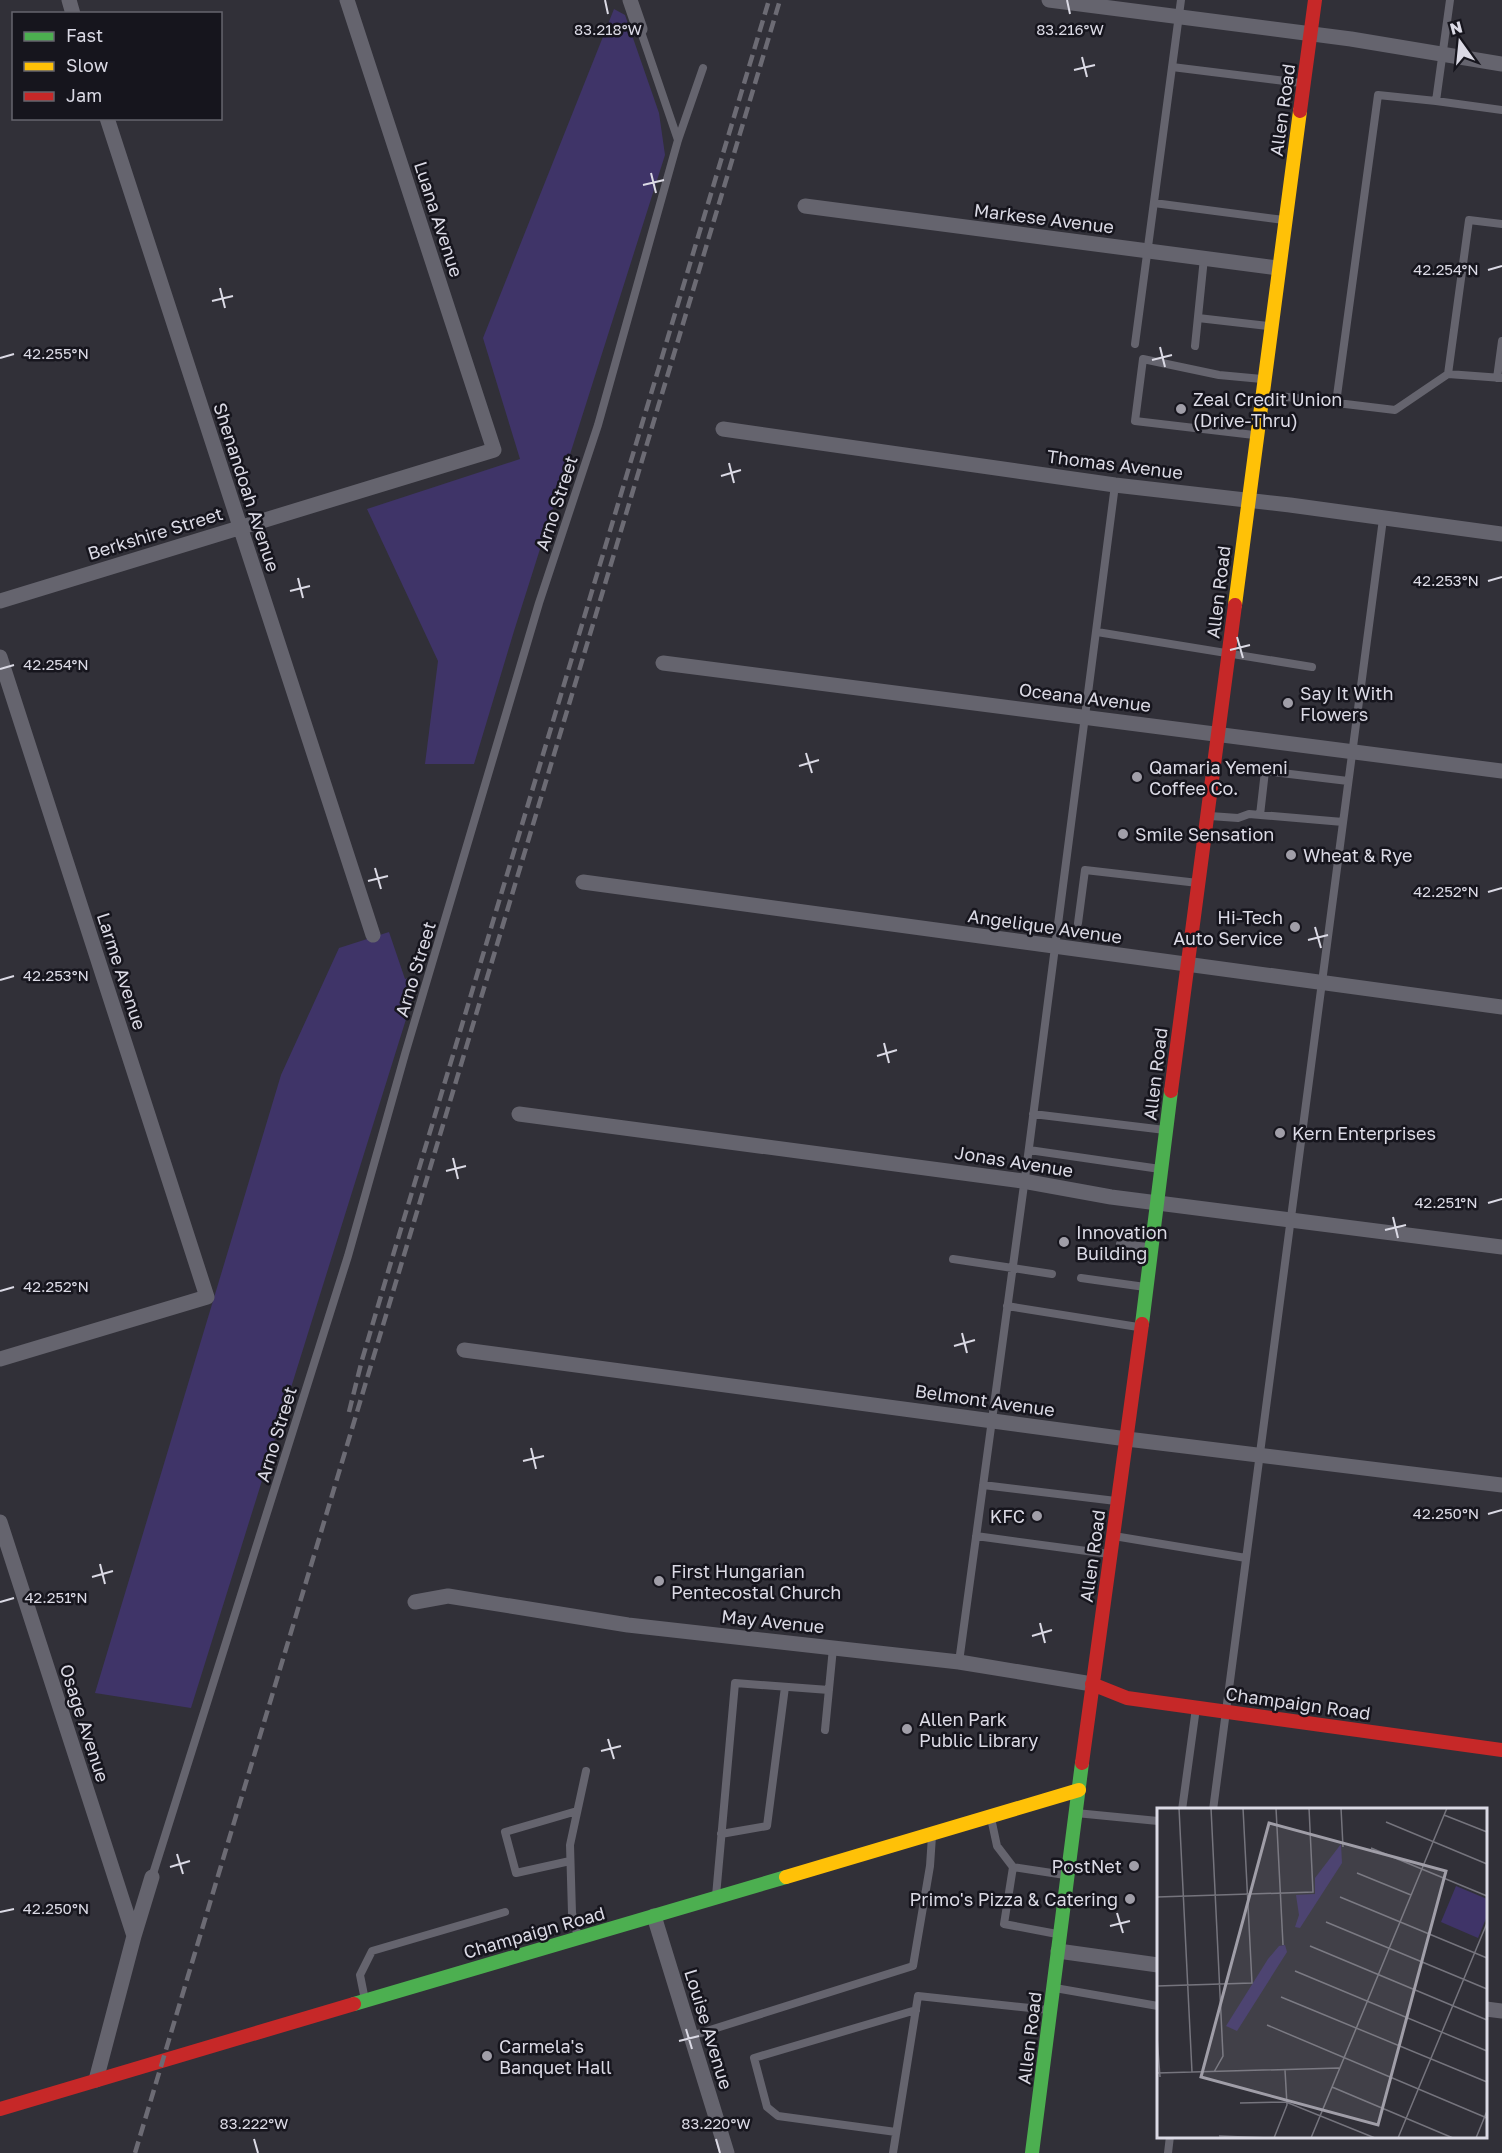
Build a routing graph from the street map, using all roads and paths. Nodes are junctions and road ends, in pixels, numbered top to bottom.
1 (347, 0) edge
2 (630, 0) edge
3 (1049, 0) edge
4 (1181, 0) edge
5 (1315, 0) edge
6 (1450, 0) edge
7 (1179, 17) junction
8 (640, 29) joint
9 (1311, 34) junction
10 (1443, 55) junction
11 (1502, 64) edge
12 (1172, 67) junction
13 (703, 68) dead end
14 (1304, 83) junction
15 (1436, 100) junction
16 (1502, 110) edge
17 (108, 120) edge
18 (678, 140) junction
19 (1154, 204) junction
20 (805, 206) dead end
21 (1285, 220) junction
22 (1502, 224) edge
23 (1148, 251) junction
24 (1204, 258) junction
25 (1278, 268) junction
26 (1198, 318) junction
27 (1270, 326) junction
28 (1502, 341) edge
29 (1135, 344) dead end
30 (1195, 346) dead end
31 (1448, 374) junction
32 (1500, 378) edge
33 (1263, 379) junction
34 (1262, 394) junction
35 (1336, 403) junction
36 (723, 429) dead end
37 (1256, 435) junction
38 (494, 450) joint
39 (1115, 485) junction
40 (1248, 500) junction
41 (1383, 519) junction
42 (239, 527) junction
43 (1502, 534) edge
44 (0, 601) edge
45 (1097, 632) junction
46 (1229, 653) junction
47 (0, 657) edge
48 (663, 663) dead end
49 (1312, 667) dead end
50 (1086, 717) junction
51 (1218, 734) junction
52 (1352, 751) junction
53 (1502, 771) edge
54 (1348, 781) junction
55 (1260, 815) junction
56 (1208, 816) junction
57 (1343, 822) junction
58 (584, 882) dead end
59 (1198, 883) junction
60 (1078, 922) dead end
61 (373, 935) dead end
62 (1054, 946) junction
63 (1187, 965) junction
64 (1321, 982) junction
65 (1502, 1007) edge
66 (519, 1114) dead end
67 (1033, 1114) junction
68 (1166, 1130) junction
69 (1029, 1150) junction
70 (1162, 1169) junction
71 (1023, 1181) junction
72 (1157, 1202) junction
73 (1291, 1220) junction
74 (1120, 1244) dead end
75 (1502, 1247) edge
76 (1152, 1248) junction
77 (953, 1259) dead end
78 (1013, 1268) junction
79 (1052, 1274) dead end
80 (1081, 1278) dead end
81 (1146, 1287) junction
82 (1006, 1306) junction
83 (1141, 1328) junction
84 (464, 1350) dead end
85 (0, 1359) edge
86 (991, 1420) junction
87 (1127, 1439) junction
88 (1259, 1455) junction
89 (983, 1485) junction
90 (1502, 1485) edge
91 (1118, 1501) junction
92 (0, 1522) edge
93 (1113, 1535) junction
94 (976, 1536) junction
95 (1110, 1554) junction
96 (1246, 1558) junction
97 (415, 1602) dead end
98 (833, 1648) junction
99 (959, 1662) junction
100 (1092, 1684) junction
101 (785, 1687) junction
102 (829, 1690) junction
103 (1196, 1707) junction
104 (1226, 1711) junction
105 (825, 1730) dead end
106 (1502, 1750) edge
107 (586, 1771) dead end
108 (1079, 1790) junction
109 (1182, 1808) edge
110 (1213, 1808) edge
111 (577, 1811) junction
112 (1076, 1813) junction
113 (991, 1816) junction
114 (1157, 1821) edge
115 (932, 1833) junction
116 (721, 1834) junction
117 (570, 1861) junction
118 (1013, 1867) junction
119 (1068, 1875) junction
120 (152, 1877) joint
121 (716, 1897) junction
122 (505, 1912) dead end
123 (654, 1916) junction
124 (1060, 1934) junction
125 (134, 1936) junction
126 (579, 1938) junction
127 (1058, 1951) junction
128 (1157, 1965) edge
129 (1053, 1988) junction
130 (365, 2001) junction
131 (1157, 2006) edge
132 (1487, 2009) edge
133 (916, 2010) junction
134 (1050, 2011) junction
135 (1502, 2011) edge
136 (691, 2036) junction
137 (96, 2080) junction
138 (0, 2109) edge
139 (896, 2132) junction
140 (1170, 2138) edge
141 (727, 2153) edge
142 (893, 2153) edge
143 (1032, 2153) edge
144 (1168, 2153) edge

1 - 38 street, Luana Avenue
2 - 8 street
3 - 7 street
4 - 7 lane
5 - 9 main road, Allen Road
6 - 10 lane
7 - 9 street
7 - 12 lane
8 - 18 lane
9 - 10 street
9 - 14 main road, Allen Road
10 - 11 street
10 - 15 lane
12 - 14 lane
12 - 19 lane
13 - 18 lane, Arno Street
14 - 21 main road, Allen Road
15 - 16 lane
15 - 35 lane
17 - 42 street, Shenandoah Avenue
18 - 120 lane, Arno Street
19 - 21 lane
19 - 23 lane
20 - 23 street, Markese Avenue
21 - 25 main road, Allen Road
22 - 31 lane
23 - 24 street, Markese Avenue
23 - 29 lane
24 - 25 street, Markese Avenue
24 - 26 lane
25 - 27 main road, Allen Road
26 - 27 lane
26 - 30 lane
27 - 33 main road, Allen Road
28 - 32 lane
31 - 32 lane
31 - 35 lane
33 - 34 main road, Allen Road
33 - 37 lane
34 - 35 lane
34 - 37 main road, Allen Road
36 - 39 street, Thomas Avenue
37 - 40 main road, Allen Road
38 - 42 street, Berkshire Street
39 - 40 street, Thomas Avenue
39 - 45 lane
40 - 41 street, Thomas Avenue
40 - 46 main road, Allen Road
41 - 43 street, Thomas Avenue
41 - 52 lane
42 - 44 street, Berkshire Street
42 - 61 street, Shenandoah Avenue
45 - 46 lane
45 - 50 lane
46 - 49 lane
46 - 51 main road, Allen Road
47 - 85 street, Larme Avenue
48 - 50 street, Oceana Avenue
50 - 51 street, Oceana Avenue
50 - 62 lane
51 - 52 street, Oceana Avenue
51 - 56 main road, Allen Road
52 - 53 street, Oceana Avenue
52 - 54 lane
54 - 55 lane
54 - 57 lane
55 - 56 lane
55 - 57 lane
56 - 59 main road, Allen Road
57 - 64 lane
58 - 62 street, Angelique Avenue
59 - 60 lane
59 - 63 main road, Allen Road
62 - 63 street, Angelique Avenue
62 - 67 lane
63 - 64 street, Angelique Avenue
63 - 68 main road, Allen Road
64 - 65 street, Angelique Avenue
64 - 73 lane
66 - 71 street, Jonas Avenue
67 - 68 lane
67 - 69 lane
68 - 70 main road, Allen Road
69 - 70 lane
69 - 71 lane
70 - 72 main road, Allen Road
71 - 72 street, Jonas Avenue
71 - 78 lane
72 - 73 street, Jonas Avenue
72 - 76 main road, Allen Road
73 - 75 street, Jonas Avenue
73 - 88 lane
74 - 76 lane
76 - 81 main road, Allen Road
77 - 78 lane
78 - 79 lane
78 - 82 lane
80 - 81 lane
81 - 83 main road, Allen Road
82 - 83 lane
82 - 86 lane
83 - 87 main road, Allen Road
84 - 86 street, Belmont Avenue
86 - 87 street, Belmont Avenue
86 - 89 lane
87 - 88 street, Belmont Avenue
87 - 91 main road, Allen Road
88 - 90 street, Belmont Avenue
88 - 96 lane
89 - 91 lane
89 - 94 lane
91 - 93 main road, Allen Road
92 - 125 street, Osage Avenue
93 - 95 main road, Allen Road
93 - 96 lane
94 - 95 lane
94 - 99 lane
95 - 100 main road, Allen Road
96 - 104 lane
97 - 98 street, May Avenue
98 - 99 street, May Avenue
98 - 102 lane
99 - 100 street, May Avenue
100 - 103 main road, Champaign Road
100 - 108 main road, Allen Road
101 - 102 lane
101 - 116 lane
101 - 116 lane
102 - 105 lane
103 - 104 main road, Champaign Road
103 - 109 lane
104 - 106 main road, Champaign Road
104 - 110 lane
107 - 111 lane
108 - 112 main road, Allen Road
108 - 113 main road, Champaign Road
111 - 117 lane
111 - 117 lane
112 - 114 lane
112 - 119 main road, Allen Road
113 - 115 main road, Champaign Road
113 - 118 lane
115 - 121 main road, Champaign Road
115 - 136 lane
116 - 121 lane
117 - 126 lane
118 - 119 lane
118 - 124 lane
119 - 124 main road, Allen Road
120 - 125 street
121 - 123 main road, Champaign Road
122 - 130 lane
123 - 126 main road, Champaign Road
123 - 136 street, Louise Avenue
124 - 127 main road, Allen Road
125 - 137 street
126 - 130 main road, Champaign Road
127 - 128 street
127 - 129 main road, Allen Road
129 - 131 lane
129 - 134 main road, Allen Road
130 - 137 main road, Champaign Road
132 - 135 street
133 - 134 lane
133 - 139 lane
133 - 139 lane
134 - 143 main road, Allen Road
136 - 141 street, Louise Avenue
137 - 138 main road, Champaign Road
139 - 142 lane
140 - 144 lane

